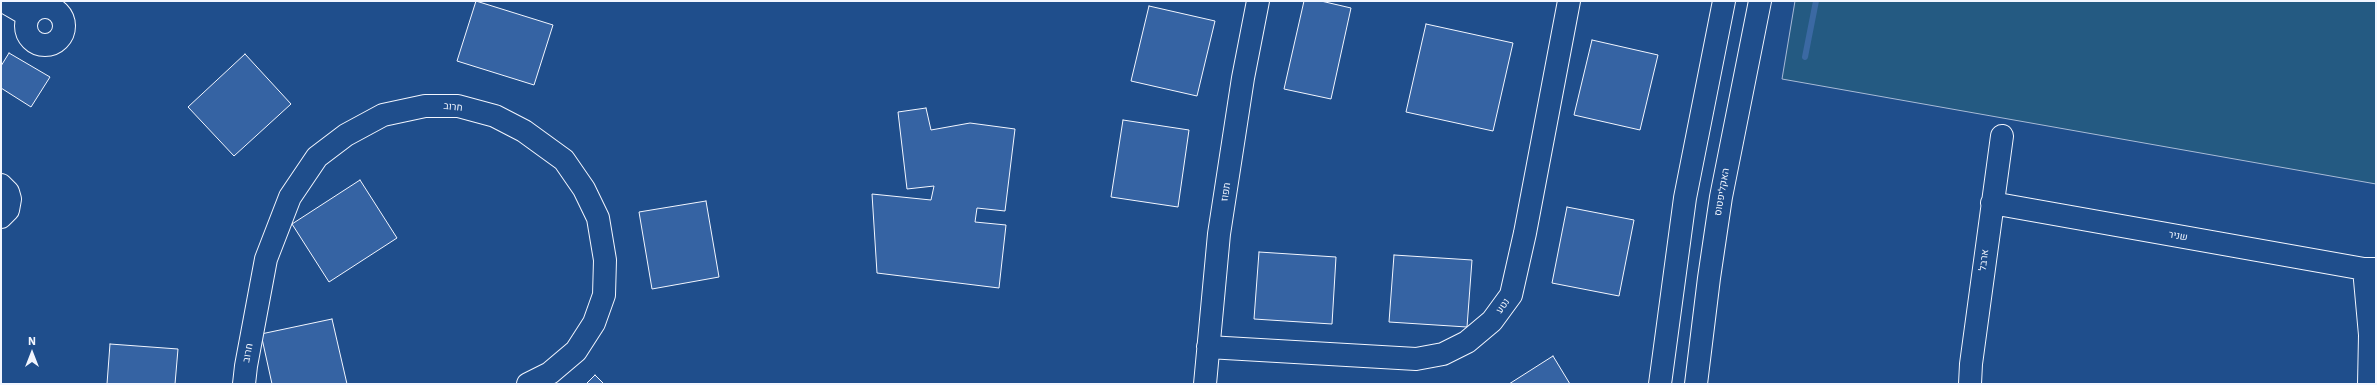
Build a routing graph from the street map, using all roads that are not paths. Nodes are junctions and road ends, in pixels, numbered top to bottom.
1 (3, 1) edge
2 (1258, 1) edge
3 (1569, 1) edge
4 (1724, 1) edge
5 (1760, 1) edge
6 (28, 16) dead end
7 (2002, 136) dead end
8 (1, 185) edge
9 (1992, 203) junction
10 (1, 217) edge
11 (2370, 270) edge
12 (1208, 347) junction
13 (244, 384) edge
14 (528, 384) edge
15 (1205, 384) edge
16 (1660, 384) edge
17 (1696, 384) edge
18 (1970, 384) edge
19 (2369, 384) edge

1 - 6 street
2 - 12 street, תפוז
3 - 12 street, נטע
4 - 16 street
5 - 17 street, האקליפטוס
7 - 9 street, ארבל
8 - 10 street
9 - 11 street, שניר
9 - 18 street, ארבל
11 - 19 street, שניר
12 - 15 street, תפוז
13 - 14 street, חרוב

